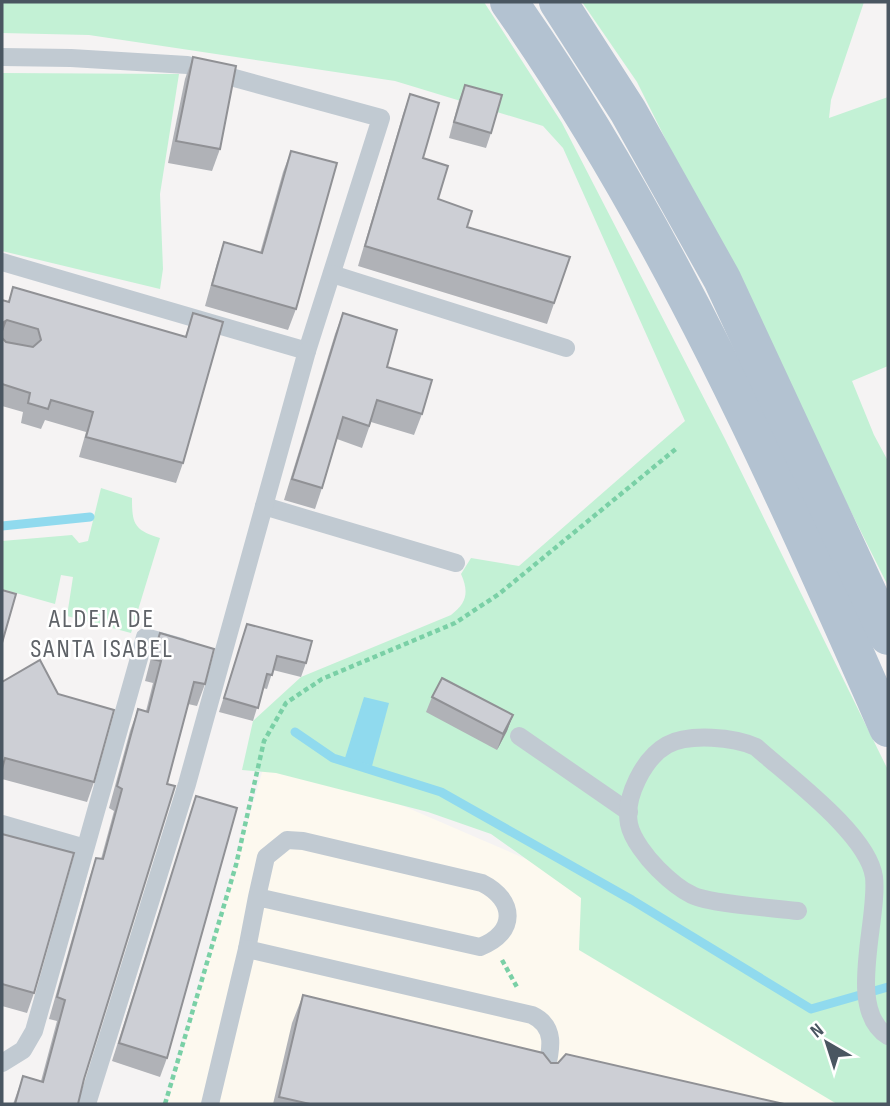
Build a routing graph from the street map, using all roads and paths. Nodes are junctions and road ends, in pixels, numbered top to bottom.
1 (509, 2) edge
2 (558, 2) edge
3 (2, 57) edge
4 (2, 262) edge
5 (332, 274) junction
6 (566, 348) dead end
7 (307, 351) junction
8 (677, 448) dead end
9 (264, 506) junction
10 (456, 563) dead end
11 (888, 636) edge
12 (209, 654) junction
13 (888, 727) edge
14 (519, 736) dead end
15 (629, 811) junction
16 (2, 824) edge
17 (85, 848) junction
18 (257, 897) junction
19 (798, 911) dead end
20 (492, 942) junction
21 (247, 949) junction
22 (532, 1015) junction
23 (888, 1036) edge
24 (2, 1063) edge
25 (541, 1074) edge
26 (87, 1104) edge
27 (165, 1104) edge
28 (210, 1104) edge

1 - 13 main road
2 - 11 main road
3 - 5 lane
4 - 7 lane
5 - 6 lane
5 - 7 lane
7 - 9 lane
8 - 27 path
9 - 10 lane
9 - 12 lane
12 - 17 lane
12 - 26 lane
14 - 15 lane
15 - 19 lane
15 - 23 lane
16 - 17 lane
17 - 24 lane
18 - 20 lane
18 - 20 lane
18 - 21 lane
20 - 22 path
21 - 22 lane
21 - 28 lane
22 - 25 lane

